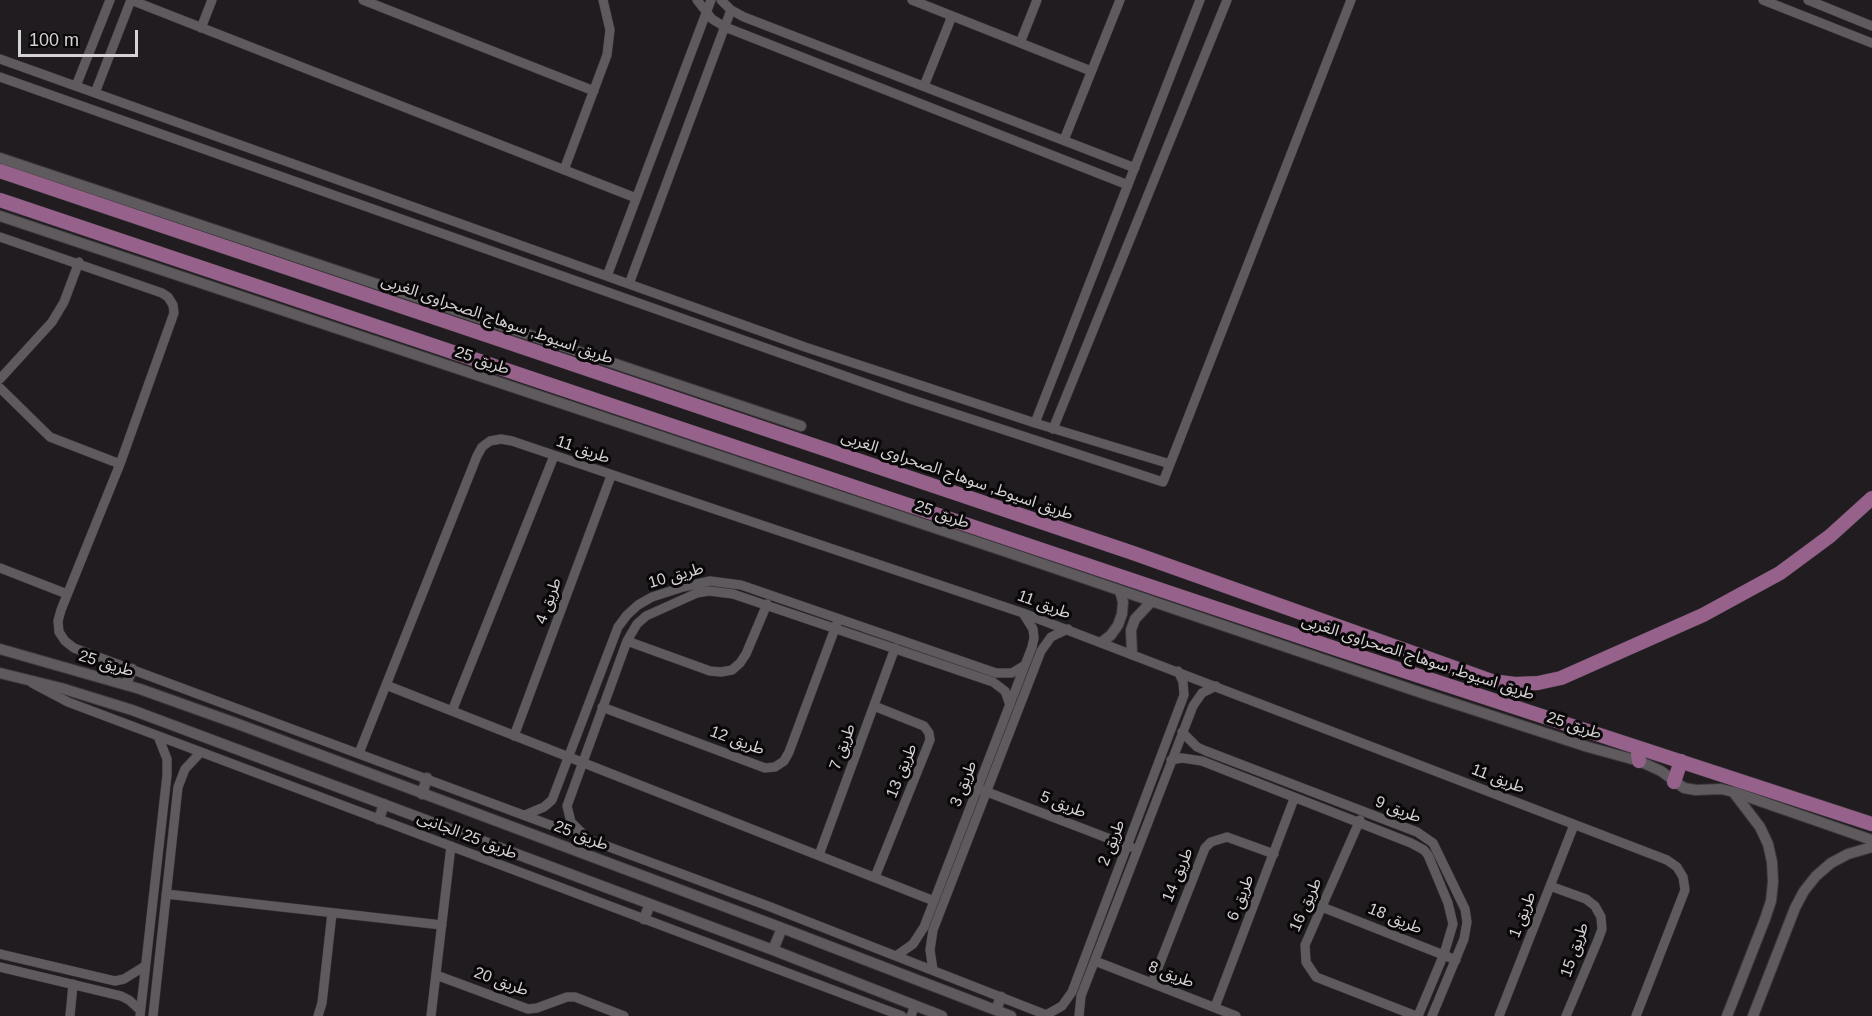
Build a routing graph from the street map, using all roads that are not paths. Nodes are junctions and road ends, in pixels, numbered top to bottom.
1 (110, 0) edge
2 (131, 0) edge
3 (212, 0) edge
4 (363, 0) edge
5 (603, 0) edge
6 (697, 0) edge
7 (711, 0) edge
8 (720, 0) edge
9 (912, 0) edge
10 (1037, 0) edge
11 (1120, 0) edge
12 (1200, 0) edge
13 (1227, 0) edge
14 (1351, 0) edge
15 (1763, 0) edge
16 (1808, 0) edge
17 (386, 4) edge
18 (731, 10) junction
19 (706, 13) junction
20 (952, 16) junction
21 (1872, 26) edge
22 (725, 27) junction
23 (201, 28) junction
24 (1020, 42) junction
25 (1872, 43) edge
26 (0, 59) edge
27 (1091, 71) junction
28 (0, 77) edge
29 (76, 86) junction
30 (924, 86) junction
31 (594, 91) junction
32 (94, 93) junction
33 (1064, 140) junction
34 (0, 158) edge
35 (1135, 168) junction
36 (564, 170) junction
37 (0, 171) edge
38 (1128, 185) junction
39 (636, 198) junction
40 (0, 200) edge
41 (0, 216) edge
42 (0, 237) edge
43 (79, 262) junction
44 (607, 276) junction
45 (629, 284) junction
46 (0, 379) edge
47 (0, 388) edge
48 (1035, 423) junction
49 (1053, 429) junction
50 (799, 433) junction
51 (554, 456) junction
52 (120, 464) junction
53 (1170, 464) junction
54 (611, 476) junction
55 (1872, 498) edge
56 (0, 568) edge
57 (723, 586) junction
58 (1120, 591) junction
59 (67, 594) junction
60 (1151, 602) junction
61 (766, 604) junction
62 (1023, 613) junction
63 (837, 623) junction
64 (618, 627) junction
65 (1068, 629) junction
66 (629, 637) junction
67 (1102, 642) junction
68 (895, 648) junction
69 (0, 649) edge
70 (1132, 654) junction
71 (1025, 665) junction
72 (132, 669) junction
73 (1178, 671) junction
74 (0, 673) edge
75 (25, 679) junction
76 (126, 685) junction
77 (386, 685) junction
78 (1217, 686) junction
79 (140, 689) junction
80 (1010, 705) junction
81 (874, 706) junction
82 (602, 707) junction
83 (132, 710) junction
84 (452, 711) junction
85 (1182, 732) junction
86 (158, 736) junction
87 (514, 736) junction
88 (201, 752) junction
89 (359, 753) junction
90 (1641, 755) junction
91 (569, 757) junction
92 (1171, 760) junction
93 (1681, 761) junction
94 (582, 762) junction
95 (427, 778) junction
96 (1674, 782) junction
97 (982, 790) junction
98 (1734, 792) junction
99 (422, 794) junction
100 (1294, 799) junction
101 (384, 804) junction
102 (1363, 813) junction
103 (525, 815) junction
104 (378, 819) junction
105 (1359, 824) junction
106 (1872, 824) edge
107 (1574, 825) junction
108 (1872, 840) edge
109 (592, 842) junction
110 (451, 846) junction
111 (1132, 847) junction
112 (1872, 847) edge
113 (1274, 854) junction
114 (819, 855) junction
115 (875, 877) junction
116 (1550, 886) junction
117 (166, 894) junction
118 (934, 900) junction
119 (650, 904) junction
120 (1322, 907) junction
121 (332, 913) junction
122 (644, 919) junction
123 (442, 925) junction
124 (782, 928) junction
125 (774, 950) junction
126 (0, 954) edge
127 (1444, 954) junction
128 (896, 956) junction
129 (1456, 960) junction
130 (1095, 961) junction
131 (145, 966) junction
132 (0, 967) edge
133 (933, 970) junction
134 (436, 975) junction
135 (1152, 983) junction
136 (74, 984) junction
137 (1001, 997) junction
138 (1215, 1008) junction
139 (996, 1010) junction
140 (919, 1012) edge
141 (140, 1013) edge
142 (1048, 1015) edge
143 (70, 1016) edge
144 (153, 1016) edge
145 (318, 1016) edge
146 (431, 1016) edge
147 (624, 1016) edge
148 (902, 1016) edge
149 (942, 1016) edge
150 (1011, 1016) edge
151 (1079, 1016) edge
152 (1236, 1016) edge
153 (1417, 1016) edge
154 (1432, 1016) edge
155 (1499, 1016) edge
156 (1566, 1016) edge
157 (1636, 1016) edge
158 (1727, 1016) edge
159 (1753, 1016) edge

1 - 29 street
2 - 23 street
2 - 32 street
3 - 23 street
4 - 17 street
5 - 31 street
6 - 19 street
7 - 19 street
8 - 18 street
9 - 20 street
10 - 24 street
11 - 27 street
12 - 35 street
13 - 49 street
14 - 53 street
15 - 25 street
16 - 21 street
17 - 31 street
18 - 22 street
18 - 30 street
19 - 22 street
19 - 39 street
20 - 24 street
20 - 30 street
22 - 38 street
22 - 45 street
23 - 36 street
24 - 27 street
26 - 29 street
27 - 33 street
28 - 53 street
29 - 32 street
30 - 33 street
31 - 36 street
32 - 44 street
33 - 35 street
34 - 50 street
35 - 38 street
36 - 39 street
37 - 50 main road, طريق اسيوط, سوهاج الصحراوى الغربى
38 - 48 street
39 - 44 street
40 - 90 main road, طريق اسيوط, سوهاج الصحراوى الغربى
41 - 58 street, طريق 25
42 - 43 street
43 - 46 street
43 - 52 street
44 - 45 street
45 - 48 street
47 - 52 street
48 - 49 street
49 - 53 street
50 - 55 main road, طريق اسيوط, سوهاج الصحراوى الغربى
51 - 54 street, طريق 11
51 - 77 street, طريق 11
51 - 84 street
52 - 59 street
54 - 62 street, طريق 11
54 - 87 street, طريق 4
56 - 59 street
57 - 61 street, طريق 10
57 - 63 street, طريق 10
57 - 64 street, طريق 10
57 - 66 street, طريق 10
58 - 60 street, طريق 25
58 - 67 street
59 - 72 street
60 - 70 street
60 - 90 street, طريق 25
61 - 63 street, طريق 10
61 - 66 street
62 - 65 street, طريق 11
62 - 71 street, طريق 3
63 - 68 street, طريق 10
63 - 71 street, طريق 10
63 - 82 street, طريق 12
64 - 66 street
64 - 91 street, طريق 10
65 - 67 street, طريق 11
65 - 97 street, طريق 3
66 - 82 street, طريق 10
67 - 70 street, طريق 11
68 - 80 street, طريق 10
68 - 81 street, طريق 7
69 - 76 street, طريق 25
70 - 73 street, طريق 11
71 - 80 street, طريق 3
72 - 76 street
72 - 89 street
73 - 78 street, طريق 11
73 - 111 street, طريق 2
74 - 75 street
75 - 83 street
75 - 86 street, طريق 25 الجانبى
76 - 79 street, طريق 25
77 - 84 street
77 - 89 street, طريق 11
78 - 85 street, طريق 2
78 - 107 street, طريق 11
79 - 83 street
79 - 99 street, طريق 25
80 - 97 street, طريق 3
81 - 114 street, طريق 7
81 - 115 street, طريق 13
82 - 94 street, طريق 10
83 - 101 street
84 - 87 street
85 - 92 street, طريق 2
85 - 102 street, طريق 9
86 - 88 street, طريق 25 الجانبى
86 - 131 street
87 - 91 street
88 - 104 street, طريق 25 الجانبى
88 - 117 street
89 - 95 street
90 - 93 main road, طريق اسيوط, سوهاج الصحراوى الغربى
90 - 96 street, طريق 25
91 - 94 street
91 - 103 street, طريق 10
92 - 100 street, طريق 9
92 - 111 street, طريق 2
93 - 96 main road
93 - 106 main road, طريق اسيوط, سوهاج الصحراوى الغربى
94 - 109 street, طريق 10
94 - 114 street
95 - 99 street
95 - 103 street
96 - 98 street, طريق 25
97 - 111 street, طريق 5
97 - 118 street, طريق 3
97 - 133 street, طريق 3
98 - 108 street, طريق 25
98 - 158 street
99 - 124 street, طريق 25
100 - 105 street, طريق 9
100 - 113 street, طريق 6
101 - 104 street
101 - 119 street
102 - 105 street, طريق 16
102 - 129 street, طريق 9
103 - 109 street
104 - 110 street, طريق 25 الجانبى
105 - 120 street, طريق 16
105 - 127 street, طريق 9
107 - 116 street, طريق 1
107 - 157 street, طريق 11
109 - 128 street
110 - 122 street, طريق 25 الجانبى
110 - 123 street
111 - 130 street, طريق 2
111 - 142 street, طريق 2
112 - 159 street
113 - 135 street, طريق 14
113 - 138 street, طريق 6
114 - 115 street
115 - 118 street
116 - 155 street, طريق 1
116 - 156 street, طريق 15
117 - 121 street
117 - 144 street
118 - 128 street, طريق 3
119 - 122 street
119 - 125 street
120 - 127 street, طريق 18
120 - 153 street, طريق 16
121 - 123 street
121 - 145 street
122 - 148 street, طريق 25 الجانبى
123 - 134 street
124 - 125 street
124 - 139 street, طريق 25
125 - 140 street
126 - 131 street
127 - 129 street, طريق 18
127 - 153 street, طريق 9
128 - 133 street
129 - 154 street, طريق 9
130 - 135 street, طريق 8
130 - 151 street, طريق 2
131 - 141 street
132 - 136 street
133 - 137 street
134 - 146 street
134 - 147 street, طريق 20
135 - 138 street, طريق 8
136 - 141 street
136 - 143 street
137 - 139 street
137 - 142 street
138 - 152 street, طريق 8
139 - 150 street, طريق 25
140 - 149 street

